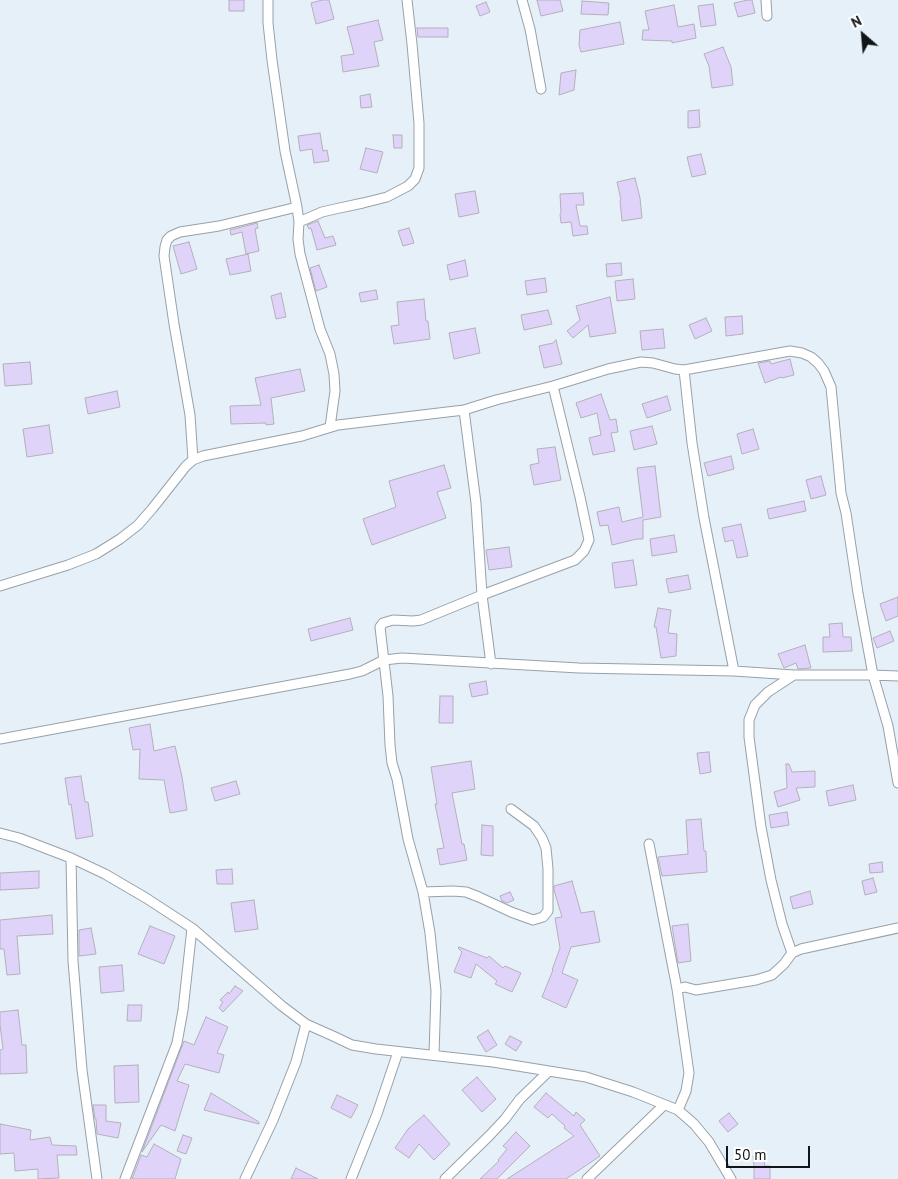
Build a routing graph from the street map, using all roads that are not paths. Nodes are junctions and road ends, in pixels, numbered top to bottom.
1 (268, 0) edge
2 (406, 0) edge
3 (522, 0) edge
4 (766, 0) edge
5 (767, 16) dead end
6 (541, 89) dead end
7 (297, 207) junction
8 (299, 222) junction
9 (684, 370) junction
10 (554, 386) junction
11 (464, 410) junction
12 (330, 427) junction
13 (194, 460) junction
14 (0, 586) edge
15 (482, 595) junction
16 (384, 660) junction
17 (491, 664) junction
18 (734, 671) junction
19 (794, 675) junction
20 (873, 675) junction
21 (898, 676) edge
22 (0, 739) edge
23 (898, 783) edge
24 (511, 809) dead end
25 (0, 833) edge
26 (649, 844) dead end
27 (72, 858) junction
28 (423, 892) junction
29 (192, 928) junction
30 (898, 928) edge
31 (792, 953) junction
32 (677, 989) junction
33 (306, 1024) junction
34 (398, 1052) junction
35 (434, 1055) junction
36 (549, 1071) junction
37 (664, 1105) junction
38 (678, 1110) junction
39 (97, 1179) edge
40 (126, 1179) edge
41 (245, 1179) edge
42 (351, 1179) edge
43 (445, 1179) edge
44 (587, 1179) edge
45 (731, 1179) edge

1 - 7 street
2 - 8 street
3 - 6 street
4 - 5 street
7 - 8 street
7 - 13 street
8 - 12 street
9 - 10 street
9 - 18 street
9 - 20 street
10 - 11 street
10 - 15 street
11 - 12 street
11 - 15 street
12 - 13 street
13 - 14 street
15 - 16 street
15 - 17 street
16 - 17 street
16 - 22 street
16 - 28 street
17 - 18 street
18 - 19 street
19 - 20 street
19 - 31 street
20 - 21 street
20 - 23 street
24 - 28 street
25 - 27 street
26 - 32 street
27 - 29 street
27 - 39 street
28 - 35 street
29 - 33 street
29 - 40 street
30 - 31 street
31 - 32 street
32 - 38 street
33 - 34 street
33 - 41 street
34 - 35 street
34 - 42 street
35 - 36 street
36 - 37 street
36 - 43 street
37 - 38 street
37 - 44 street
38 - 45 street

